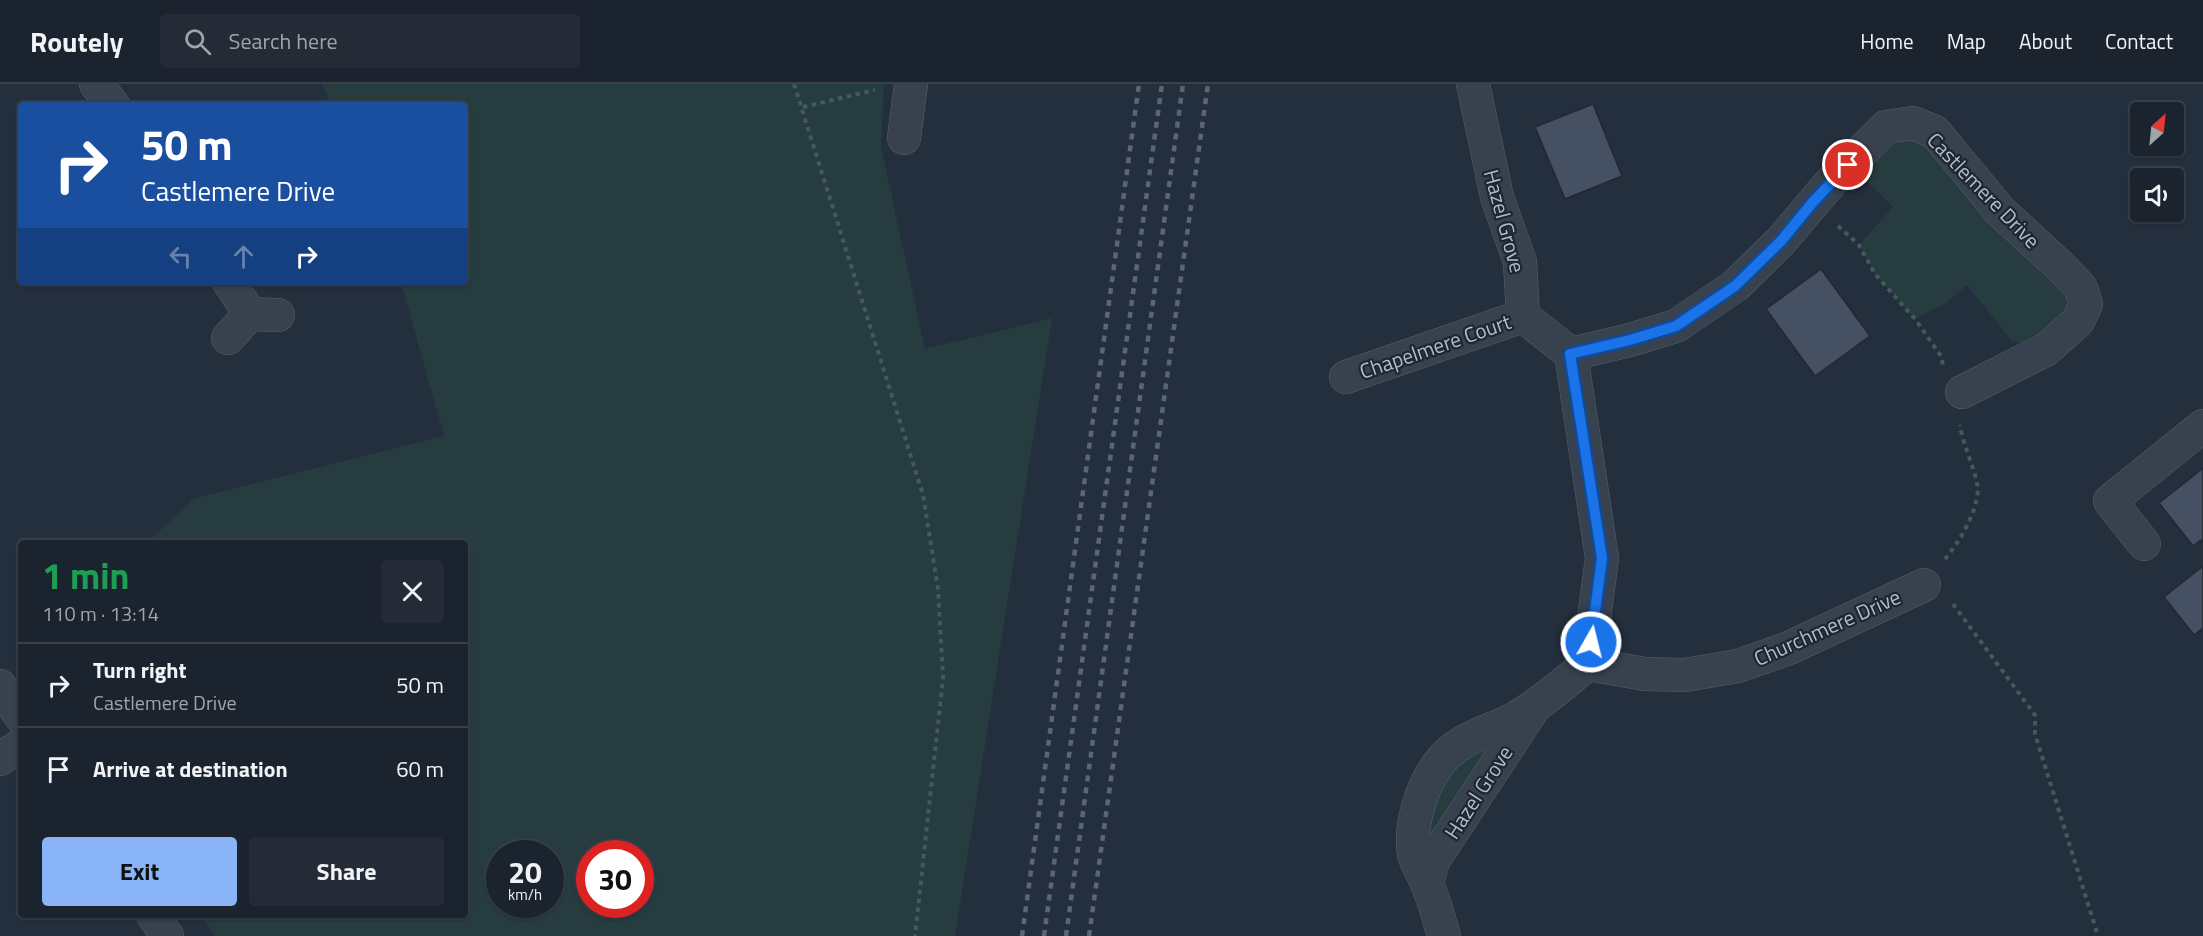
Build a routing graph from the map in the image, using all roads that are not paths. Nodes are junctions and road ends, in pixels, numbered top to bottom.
1 (96, 84) edge
2 (911, 84) edge
3 (1473, 84) edge
4 (111, 102) edge
5 (904, 138) dead end
6 (232, 285) edge
7 (1523, 316) junction
8 (228, 338) dead end
9 (1570, 354) junction
10 (1346, 377) dead end
11 (1962, 392) road end
12 (2203, 426) edge
13 (2144, 543) dead end
14 (1928, 580) road end
15 (1588, 664) junction
16 (0, 686) edge
17 (1536, 705) junction
18 (18, 713) edge
19 (18, 747) edge
20 (0, 759) edge
21 (1427, 884) junction
22 (155, 918) edge
23 (167, 936) edge
24 (1444, 936) edge

1 - 4 street
2 - 5 street
3 - 7 street, Hazel Grove
6 - 8 street
7 - 9 street
7 - 10 street, Chapelmere Court
9 - 11 street, Castlemere Drive
9 - 15 street
12 - 13 street
14 - 15 street, Churchmere Drive
15 - 17 street, Hazel Grove
16 - 18 street
17 - 21 street, Hazel Grove
17 - 21 street, Hazel Grove
19 - 20 street
21 - 24 street, Hazel Grove
22 - 23 street

